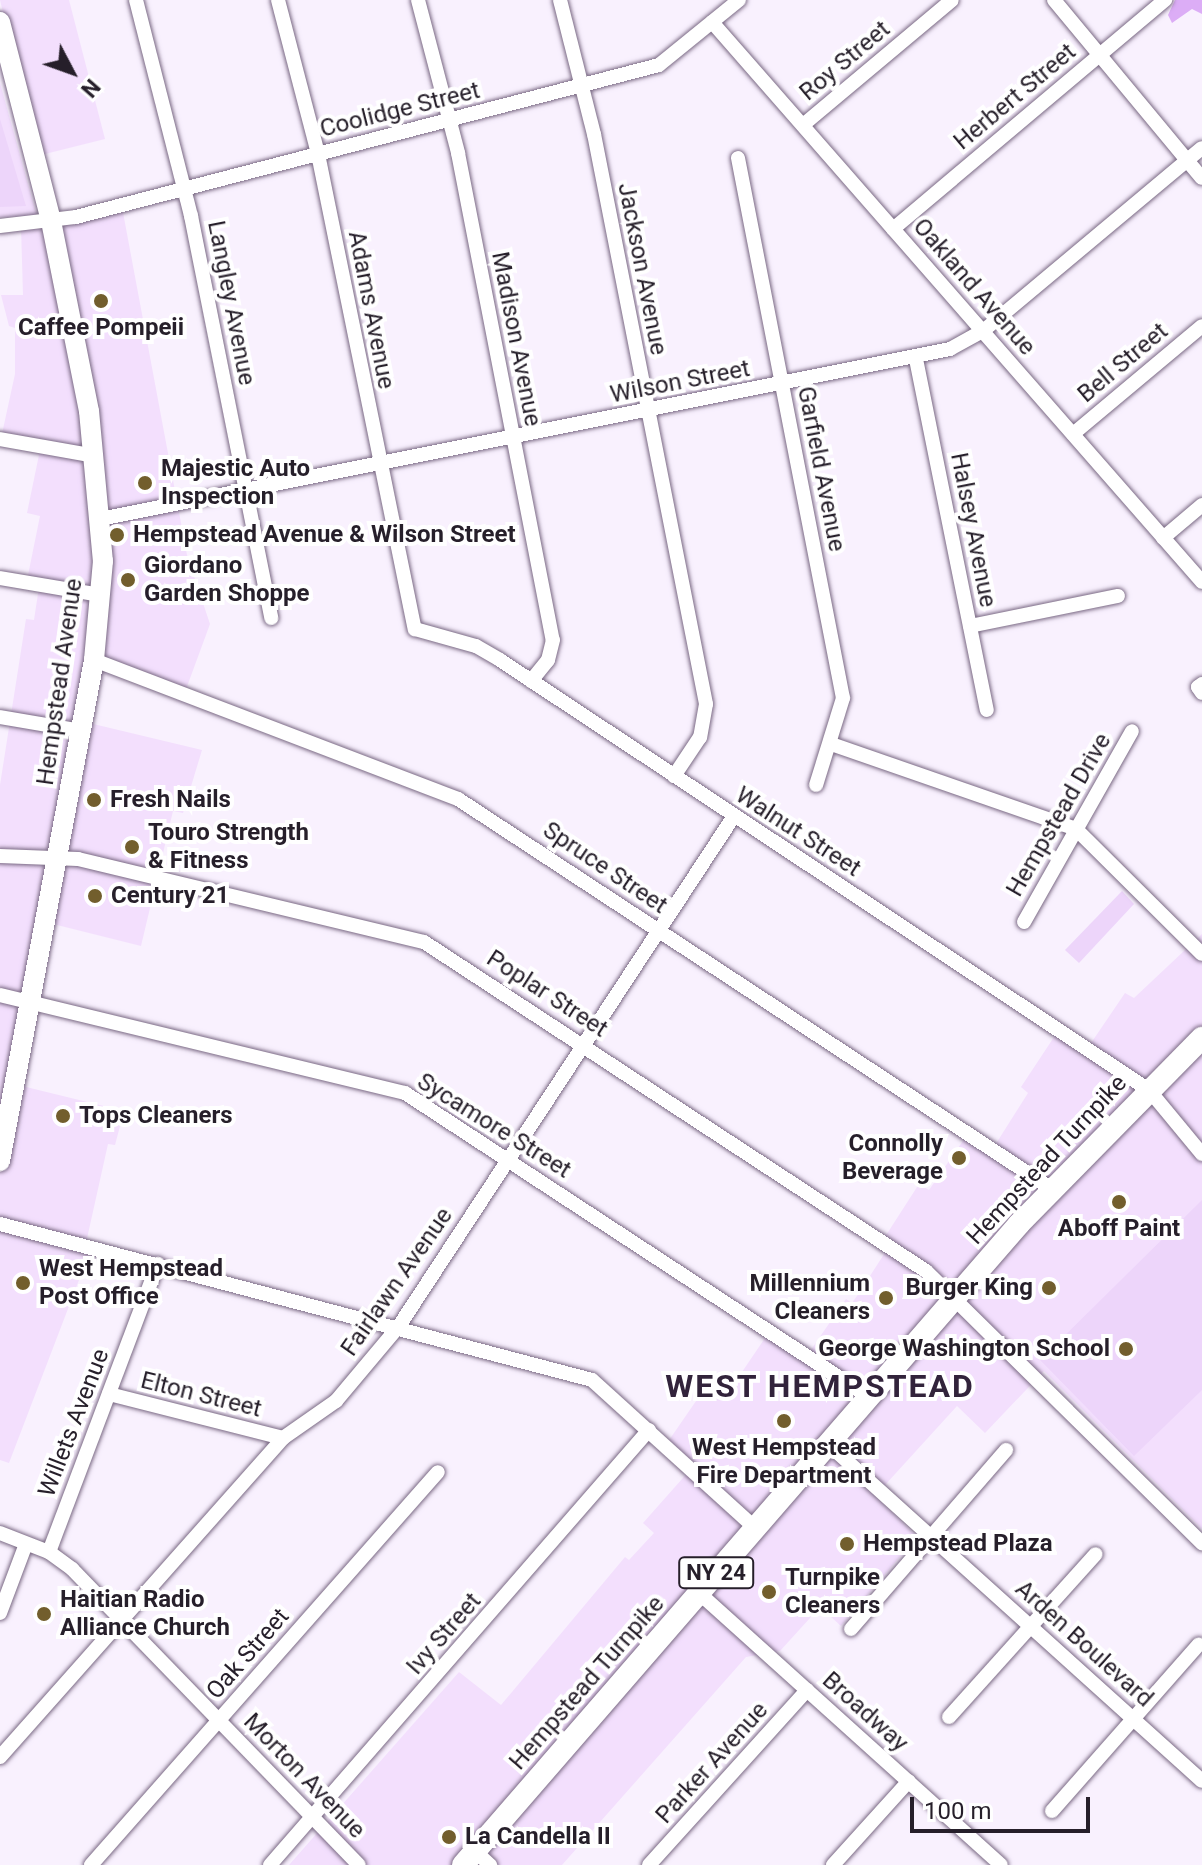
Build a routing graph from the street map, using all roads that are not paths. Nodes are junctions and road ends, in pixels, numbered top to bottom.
1 (136, 0) edge
2 (278, 0) edge
3 (418, 0) edge
4 (560, 0) edge
5 (739, 0) edge
6 (952, 0) edge
7 (1054, 0) edge
8 (1165, 0) edge
9 (0, 22) edge
10 (712, 22) junction
11 (1100, 55) junction
12 (583, 86) junction
13 (449, 120) junction
14 (803, 125) junction
15 (1202, 148) edge
16 (318, 154) junction
17 (738, 158) dead end
18 (1187, 160) junction
19 (1202, 178) edge
20 (184, 188) junction
21 (51, 221) junction
22 (0, 226) edge
23 (893, 229) junction
24 (1202, 326) edge
25 (983, 331) junction
26 (916, 359) junction
27 (782, 384) junction
28 (648, 411) junction
29 (1073, 434) junction
30 (513, 438) junction
31 (0, 439) edge
32 (95, 456) junction
33 (379, 464) junction
34 (245, 491) junction
35 (1202, 505) edge
36 (100, 519) junction
37 (1163, 538) junction
38 (0, 578) edge
39 (1202, 582) edge
40 (100, 595) junction
41 (1118, 596) dead end
42 (271, 618) dead end
43 (970, 626) junction
44 (415, 629) joint
45 (94, 660) junction
46 (531, 681) junction
47 (987, 710) dead end
48 (0, 717) edge
49 (82, 731) junction
50 (1132, 731) dead end
51 (831, 744) junction
52 (674, 776) junction
53 (816, 785) dead end
54 (734, 816) junction
55 (1076, 829) junction
56 (0, 856) edge
57 (57, 858) junction
58 (1024, 922) dead end
59 (659, 930) junction
60 (1202, 954) edge
61 (0, 995) edge
62 (32, 1002) junction
63 (1202, 1038) edge
64 (584, 1045) junction
65 (1149, 1090) junction
66 (1, 1150) edge
67 (1202, 1154) edge
68 (509, 1159) junction
69 (1052, 1189) junction
70 (0, 1224) edge
71 (158, 1264) junction
72 (954, 1299) junction
73 (399, 1326) junction
74 (109, 1394) junction
75 (869, 1397) junction
76 (649, 1430) junction
77 (283, 1438) junction
78 (828, 1444) junction
79 (1006, 1450) dead end
80 (438, 1472) dead end
81 (755, 1528) junction
82 (0, 1533) edge
83 (931, 1534) junction
84 (1202, 1543) edge
85 (26, 1544) junction
86 (49, 1552) junction
87 (1096, 1554) dead end
88 (699, 1593) junction
89 (0, 1613) edge
90 (121, 1620) junction
91 (1032, 1626) junction
92 (851, 1629) dead end
93 (1199, 1644) dead end
94 (807, 1690) junction
95 (949, 1717) dead end
96 (1133, 1718) junction
97 (220, 1719) junction
98 (0, 1757) edge
99 (909, 1781) junction
100 (1202, 1781) edge
101 (1052, 1811) dead end
102 (313, 1818) junction
103 (476, 1860) edge
104 (91, 1865) edge
105 (270, 1865) edge
106 (359, 1865) edge
107 (649, 1865) edge
108 (833, 1865) edge
109 (1001, 1865) edge

1 - 20 street, Langley Avenue
2 - 16 street, Adams Avenue
3 - 13 street, Madison Avenue
4 - 12 street, Jackson Avenue
5 - 10 street, Coolidge Street
6 - 14 street, Roy Street
7 - 11 street
8 - 11 street, Herbert Street
9 - 21 main road, Hempstead Avenue
10 - 12 street, Coolidge Street
10 - 14 street, Oakland Avenue
11 - 18 street
11 - 23 street, Herbert Street
12 - 13 street, Coolidge Street
12 - 28 street, Jackson Avenue
13 - 16 street, Coolidge Street
13 - 30 street, Madison Avenue
14 - 23 street, Oakland Avenue
15 - 18 street, Wilson Street
16 - 20 street, Coolidge Street
16 - 33 street, Adams Avenue
17 - 27 street, Garfield Avenue
18 - 19 street
18 - 25 street, Wilson Street
20 - 21 street, Coolidge Street
20 - 34 street, Langley Avenue
21 - 22 street, Coolidge Street
21 - 32 main road, Hempstead Avenue
23 - 25 street, Oakland Avenue
24 - 29 street, Bell Street
25 - 26 street, Wilson Street
25 - 29 street, Oakland Avenue
26 - 27 street, Wilson Street
26 - 43 street, Halsey Avenue
27 - 28 street, Wilson Street
27 - 51 street, Garfield Avenue
28 - 30 street, Wilson Street
28 - 52 street, Jackson Avenue
29 - 37 street, Oakland Avenue
30 - 33 street, Wilson Street
30 - 46 street, Madison Avenue
31 - 32 street
32 - 36 main road, Hempstead Avenue
33 - 34 street, Wilson Street
33 - 44 street, Adams Avenue
34 - 36 street, Wilson Street
34 - 42 street, Langley Avenue
35 - 37 street
36 - 40 main road, Hempstead Avenue
37 - 39 street, Oakland Avenue
38 - 40 street
40 - 45 main road, Hempstead Avenue
41 - 43 street
43 - 47 street, Halsey Avenue
44 - 46 street, Walnut Street
45 - 49 main road, Hempstead Avenue
45 - 59 street, Spruce Street
46 - 52 street, Walnut Street
48 - 49 street
49 - 57 main road, Hempstead Avenue
50 - 55 street, Hempstead Drive
51 - 53 street, Garfield Avenue
51 - 55 street
52 - 54 street, Walnut Street
54 - 59 street, Fairlawn Avenue
54 - 65 street, Walnut Street
55 - 58 street, Hempstead Drive
55 - 60 street
56 - 57 street, Poplar Street
57 - 62 main road, Hempstead Avenue
57 - 64 street, Poplar Street
59 - 64 street, Fairlawn Avenue
59 - 69 street, Spruce Street
61 - 62 street, Sycamore Street
62 - 66 main road, Hempstead Avenue
62 - 68 street, Sycamore Street
63 - 65 main road, Hempstead Turnpike / NY 24
64 - 68 street, Fairlawn Avenue
64 - 72 street, Poplar Street
65 - 67 street, Walnut Street
65 - 69 main road, Hempstead Turnpike / NY 24
68 - 73 street, Fairlawn Avenue
68 - 75 street, Sycamore Street
69 - 72 main road, Hempstead Turnpike / NY 24
70 - 71 street
71 - 73 street
71 - 74 street, Willets Avenue
72 - 75 main road, Hempstead Turnpike / NY 24
72 - 84 street, Poplar Street
73 - 76 street
73 - 77 street, Fairlawn Avenue
74 - 77 street, Elton Street
74 - 86 street, Willets Avenue
75 - 78 main road, Hempstead Turnpike / NY 24
76 - 81 street
76 - 102 street, Ivy Street
77 - 90 street, Fairlawn Avenue
78 - 81 main road, Hempstead Turnpike / NY 24
78 - 83 street, Arden Boulevard
79 - 83 street
80 - 97 street, Oak Street
81 - 88 main road, Hempstead Turnpike / NY 24
82 - 85 street, Morton Avenue
83 - 91 street, Arden Boulevard
83 - 92 street
85 - 86 street, Morton Avenue
85 - 89 street
86 - 90 street, Morton Avenue
87 - 91 street
88 - 94 street, Broadway
88 - 103 main road, Hempstead Turnpike / NY 24
90 - 97 street, Morton Avenue
90 - 98 street, Fairlawn Avenue
91 - 95 street
91 - 96 street, Arden Boulevard
93 - 96 street
94 - 99 street, Broadway
94 - 107 street, Parker Avenue
96 - 100 street, Arden Boulevard
96 - 101 street
97 - 102 street, Morton Avenue
97 - 104 street, Oak Street
99 - 108 street
99 - 109 street, Broadway
102 - 105 street, Ivy Street
102 - 106 street, Morton Avenue

